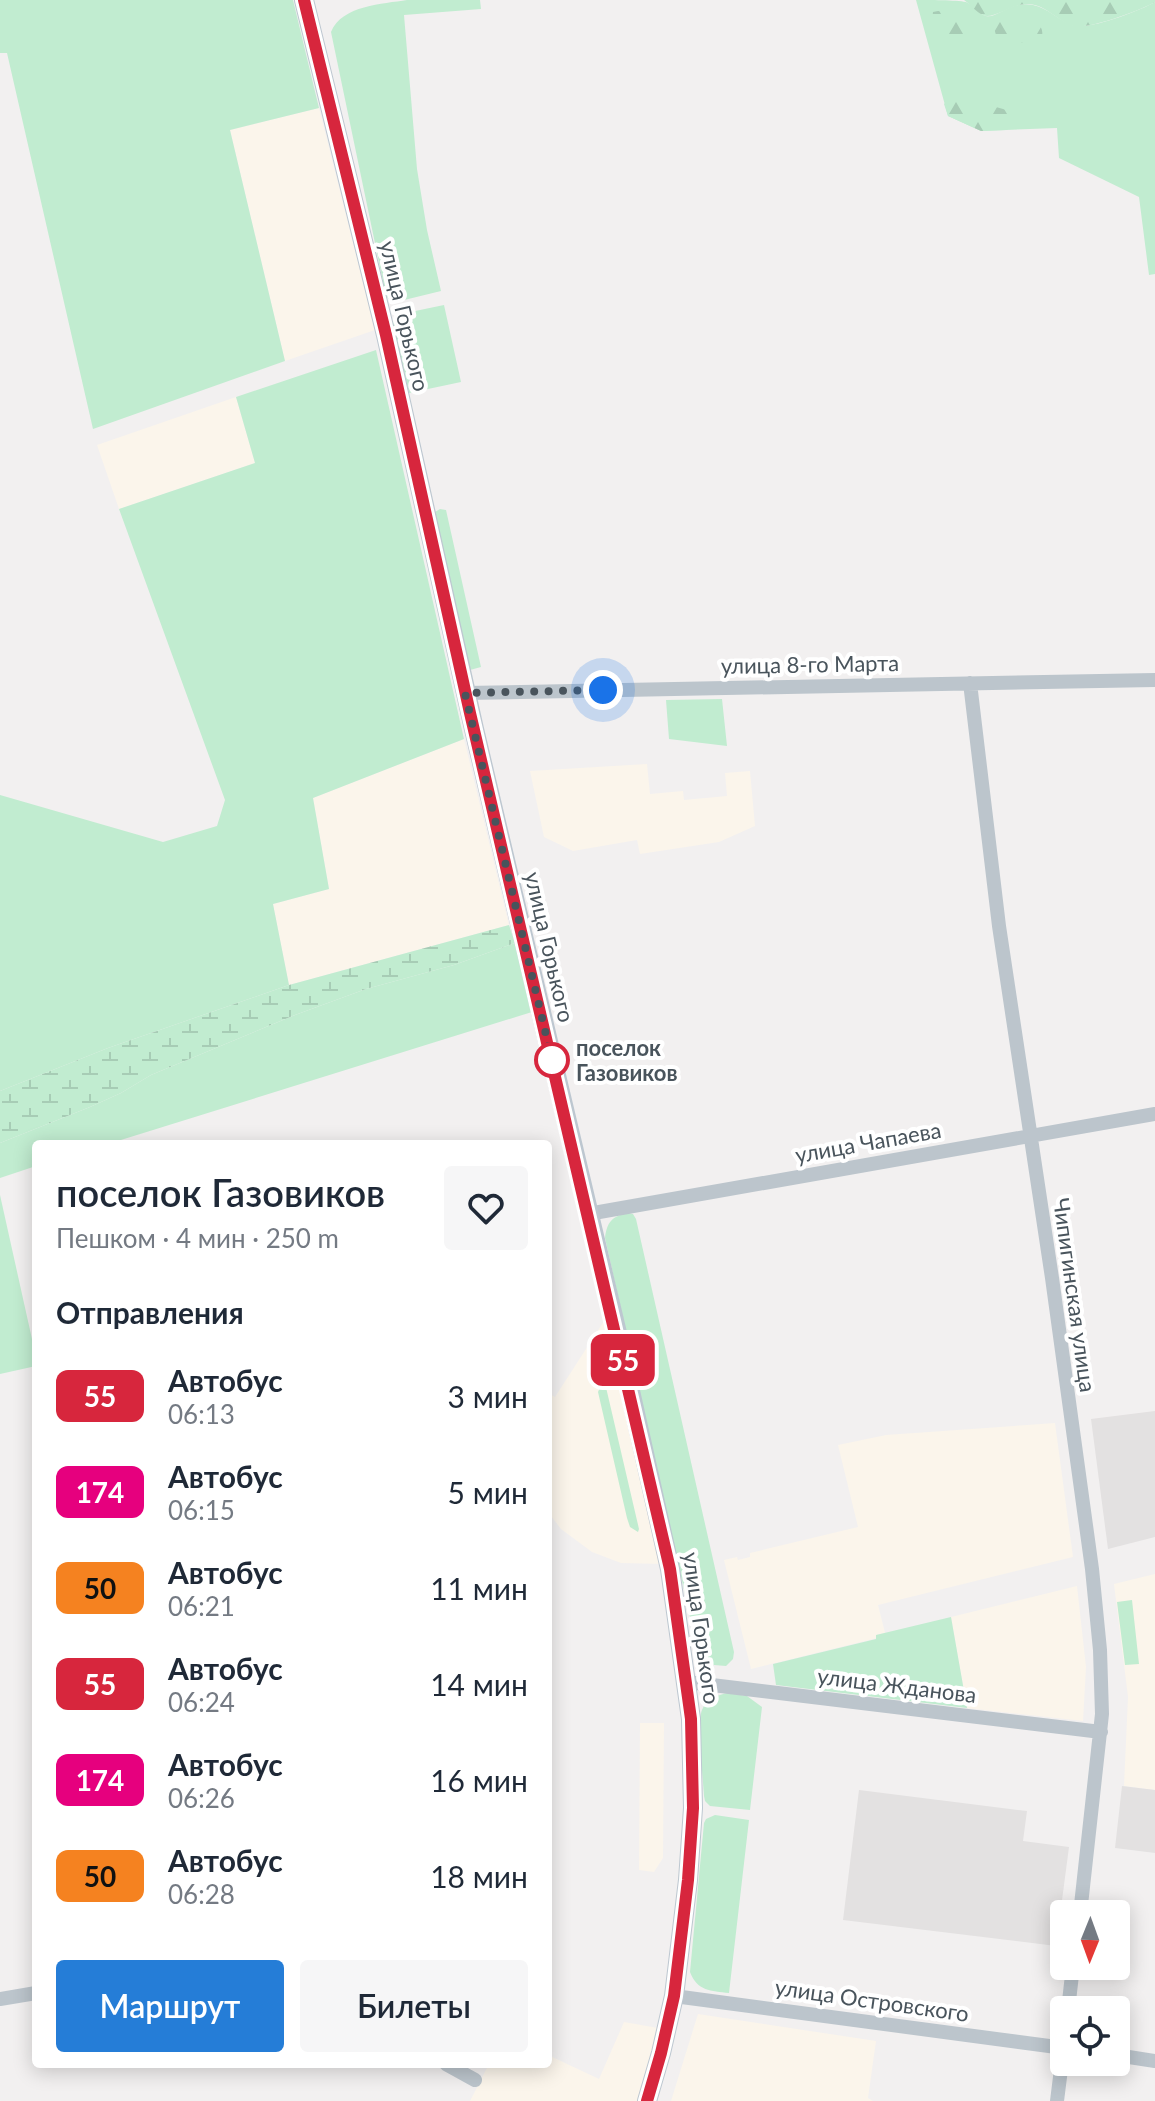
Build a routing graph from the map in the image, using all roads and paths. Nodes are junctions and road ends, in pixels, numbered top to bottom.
1 (304, 0) edge
2 (1155, 680) edge
3 (970, 683) junction
4 (465, 693) junction
5 (1155, 1114) edge
6 (1029, 1136) junction
7 (588, 1214) junction
8 (687, 1682) junction
9 (1101, 1732) junction
10 (1082, 1900) edge
11 (32, 1994) edge
12 (674, 1996) junction
13 (0, 1999) edge
14 (1050, 2045) edge
15 (1130, 2057) edge
16 (1155, 2061) edge
17 (453, 2068) edge
18 (1060, 2076) edge
19 (475, 2080) dead end
20 (647, 2101) edge
21 (1057, 2101) edge

1 - 4 main road, улица Горького
2 - 3 street, улица 8-го Марта
3 - 4 street, улица 8-го Марта
3 - 6 street, Чипигинская улица
4 - 7 main road, улица Горького
5 - 6 street, улица Чапаева
6 - 7 street, улица Чапаева
6 - 9 street, Чипигинская улица
7 - 8 main road, улица Горького
8 - 9 street, улица Жданова
8 - 12 main road, улица Горького
9 - 10 street, Чипигинская улица
11 - 13 street
12 - 14 street, улица Островского
12 - 20 main road, улица Горького
15 - 16 street
17 - 19 street
18 - 21 street

